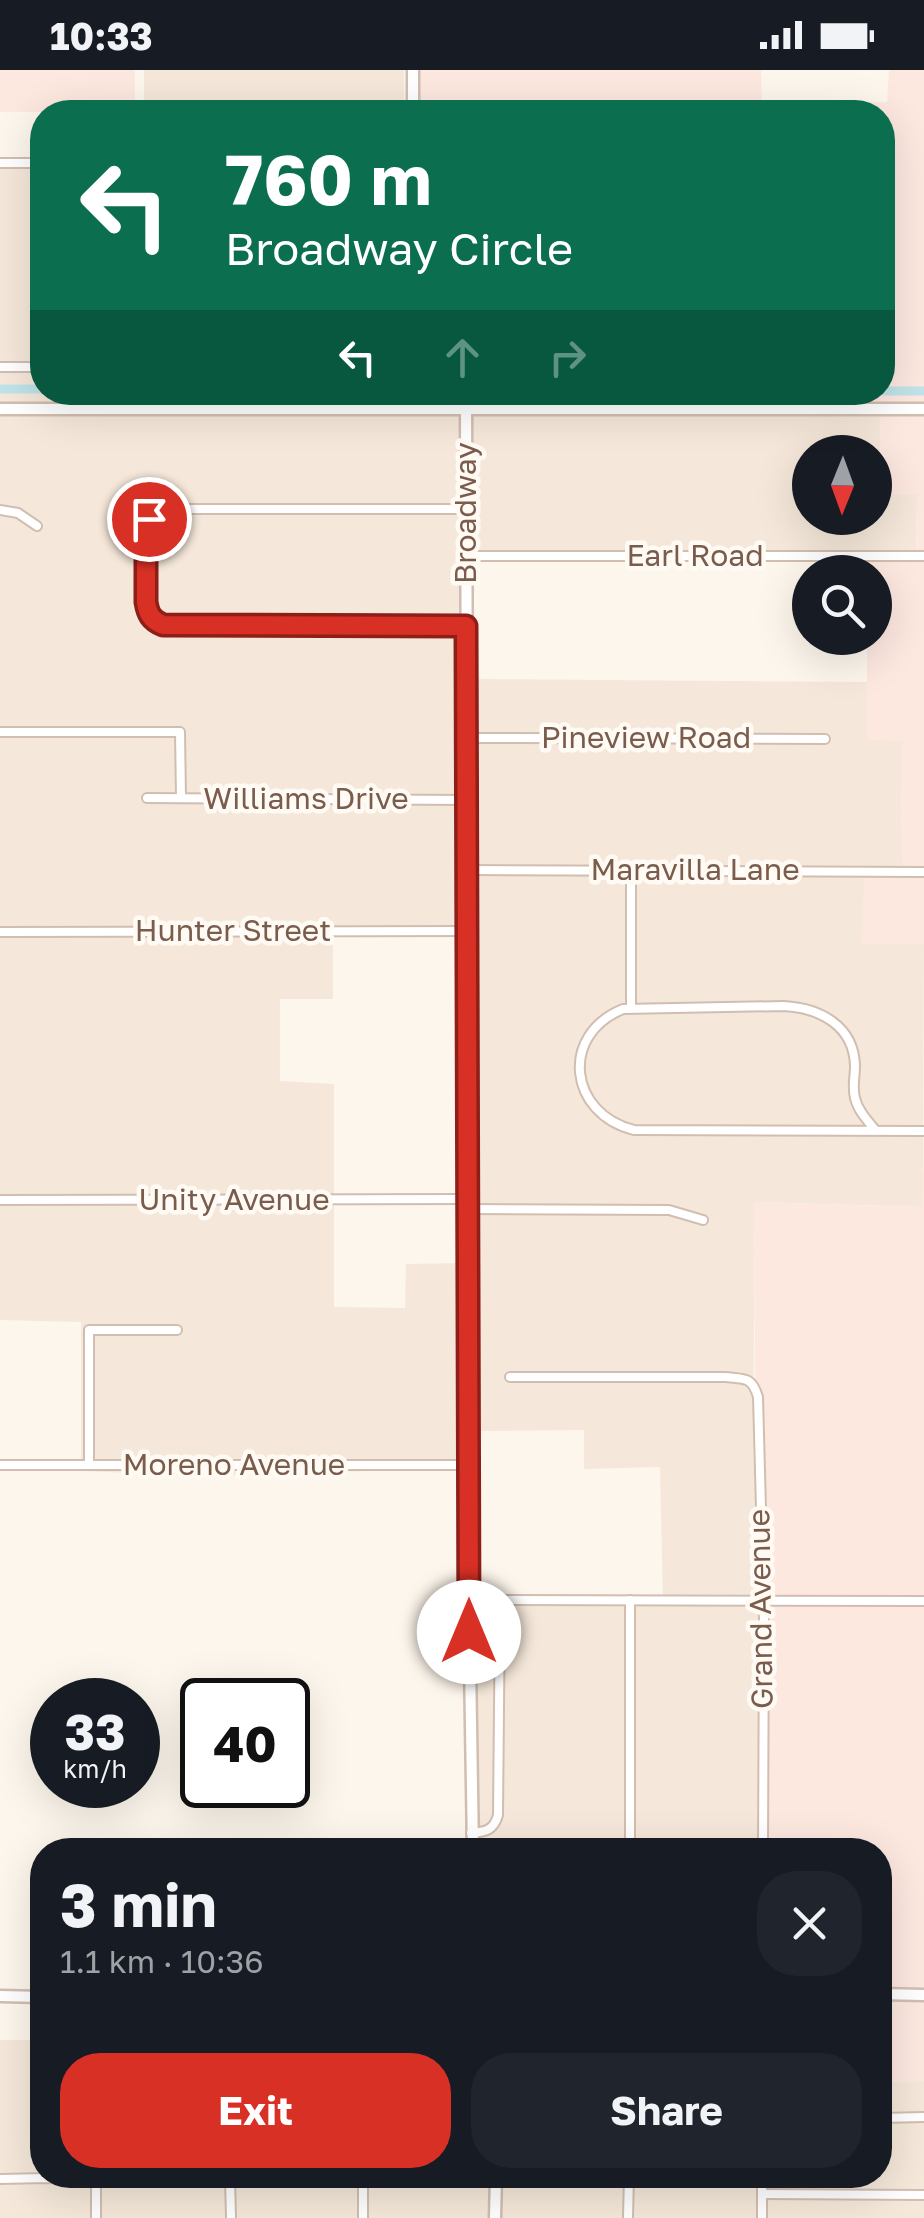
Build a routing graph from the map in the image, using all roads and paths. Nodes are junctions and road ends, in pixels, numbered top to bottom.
1 (413, 70) edge
2 (413, 100) edge
3 (0, 163) edge
4 (30, 163) edge
5 (0, 366) edge
6 (30, 367) edge
7 (467, 405) edge
8 (467, 408) junction
9 (0, 409) edge
10 (924, 409) edge
11 (466, 509) junction
12 (0, 510) edge
13 (37, 526) dead end
14 (466, 556) junction
15 (924, 556) edge
16 (466, 626) junction
17 (0, 732) edge
18 (466, 738) junction
19 (825, 739) dead end
20 (147, 798) dead end
21 (182, 798) junction
22 (466, 800) junction
23 (466, 870) junction
24 (631, 870) junction
25 (924, 872) edge
26 (466, 931) junction
27 (0, 932) edge
28 (631, 1007) junction
29 (876, 1131) junction
30 (924, 1131) edge
31 (0, 1200) edge
32 (468, 1204) junction
33 (703, 1220) dead end
34 (177, 1330) dead end
35 (510, 1377) dead end
36 (89, 1464) junction
37 (0, 1465) edge
38 (469, 1465) junction
39 (469, 1600) junction
40 (630, 1600) junction
41 (763, 1600) junction
42 (500, 1601) junction
43 (924, 1602) edge
44 (472, 1833) junction
45 (472, 1838) edge
46 (630, 1838) edge
47 (763, 1838) edge
48 (892, 1994) edge
49 (924, 1994) edge
50 (0, 1996) edge
51 (30, 1997) edge
52 (892, 2118) edge
53 (924, 2118) edge
54 (30, 2179) edge
55 (0, 2180) edge
56 (96, 2188) edge
57 (230, 2188) edge
58 (364, 2188) edge
59 (496, 2188) edge
60 (628, 2188) edge
61 (762, 2188) edge
62 (762, 2194) junction
63 (924, 2194) edge
64 (96, 2218) edge
65 (230, 2218) edge
66 (363, 2218) edge
67 (495, 2218) edge
68 (628, 2218) edge
69 (762, 2218) edge

1 - 2 street
3 - 4 street
5 - 6 street
7 - 8 street, Broadway
8 - 9 street
8 - 10 street
8 - 11 street, Broadway
11 - 14 street, Broadway
11 - 16 street
12 - 13 street
14 - 15 street, Earl Road
14 - 16 street, Broadway
16 - 18 street, Broadway
17 - 21 street
18 - 19 street, Pineview Road
18 - 22 street, Broadway
20 - 21 street, Williams Drive
21 - 22 street, Williams Drive
22 - 23 street, Broadway
23 - 24 street, Maravilla Lane
23 - 26 street, Broadway
24 - 25 street, Maravilla Lane
24 - 28 street
26 - 27 street, Hunter Street
26 - 32 street, Broadway
28 - 29 street
28 - 29 street
29 - 30 street
31 - 32 street, Unity Avenue
32 - 33 street, Unity Avenue
32 - 38 street, Broadway
34 - 36 street
35 - 41 street, Grand Avenue
36 - 37 street, Moreno Avenue
36 - 38 street, Moreno Avenue
38 - 39 street, Broadway
39 - 42 street
39 - 44 street, Broadway
40 - 41 street
40 - 42 street
40 - 46 street
41 - 43 street
41 - 47 street, Grand Avenue
42 - 44 street
44 - 45 street, Broadway
48 - 49 street
50 - 51 street
52 - 53 street
54 - 55 street
56 - 64 street
57 - 65 street
58 - 66 street
59 - 67 street
60 - 68 street
61 - 62 street
62 - 63 street
62 - 69 street

